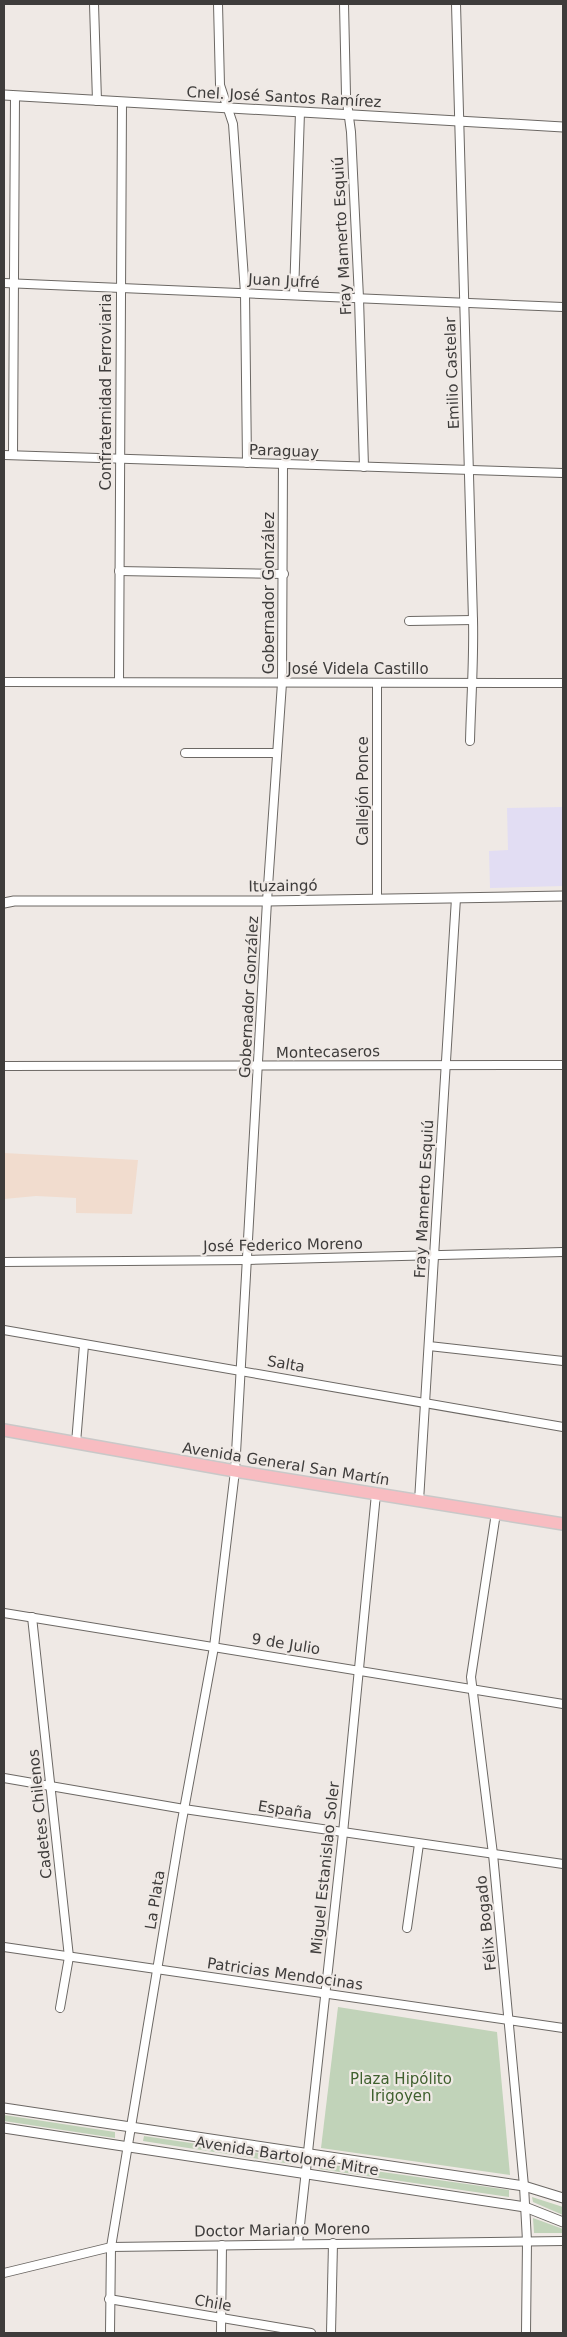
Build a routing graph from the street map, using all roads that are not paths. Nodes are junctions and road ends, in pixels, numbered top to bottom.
1 (94, 4) edge
2 (218, 4) edge
3 (344, 4) edge
4 (456, 4) edge
5 (4, 95) edge
6 (15, 96) junction
7 (97, 101) junction
8 (122, 102) junction
9 (228, 108) junction
10 (300, 112) junction
11 (349, 114) junction
12 (459, 121) junction
13 (563, 127) edge
14 (4, 283) edge
15 (14, 283) junction
16 (121, 288) junction
17 (245, 293) junction
18 (294, 295) junction
19 (359, 298) junction
20 (464, 303) junction
21 (563, 307) edge
22 (4, 455) edge
23 (14, 455) junction
24 (119, 459) junction
25 (246, 463) junction
26 (283, 464) junction
27 (364, 467) junction
28 (469, 470) junction
29 (563, 473) edge
30 (119, 572) junction
31 (284, 574) junction
32 (473, 620) junction
33 (409, 621) dead end
34 (4, 682) edge
35 (119, 682) junction
36 (473, 682) junction
37 (563, 682) edge
38 (377, 683) junction
39 (282, 684) junction
40 (470, 741) dead end
41 (185, 753) dead end
42 (278, 753) junction
43 (563, 896) edge
44 (456, 898) junction
45 (378, 899) junction
46 (268, 901) junction
47 (4, 903) edge
48 (446, 1064) junction
49 (563, 1065) edge
50 (4, 1066) edge
51 (259, 1067) junction
52 (563, 1252) edge
53 (434, 1255) junction
54 (248, 1260) junction
55 (4, 1262) edge
56 (4, 1330) edge
57 (84, 1344) junction
58 (429, 1346) junction
59 (563, 1360) edge
60 (242, 1370) junction
61 (426, 1403) junction
62 (563, 1427) edge
63 (4, 1430) edge
64 (76, 1443) junction
65 (235, 1471) junction
66 (376, 1494) junction
67 (418, 1501) junction
68 (496, 1513) junction
69 (563, 1524) edge
70 (4, 1613) edge
71 (32, 1617) junction
72 (214, 1647) junction
73 (358, 1670) junction
74 (472, 1688) junction
75 (563, 1704) edge
76 (4, 1778) edge
77 (51, 1786) junction
78 (184, 1809) junction
79 (343, 1833) junction
80 (419, 1844) junction
81 (493, 1854) junction
82 (563, 1864) edge
83 (407, 1928) dead end
84 (4, 1947) edge
85 (69, 1957) junction
86 (158, 1970) junction
87 (326, 1993) junction
88 (60, 2008) dead end
89 (510, 2020) junction
90 (563, 2028) edge
91 (4, 2108) edge
92 (4, 2128) edge
93 (131, 2128) junction
94 (128, 2146) junction
95 (307, 2155) junction
96 (306, 2172) junction
97 (524, 2186) junction
98 (563, 2198) edge
99 (525, 2207) junction
100 (563, 2222) edge
101 (527, 2241) junction
102 (563, 2241) edge
103 (298, 2243) junction
104 (333, 2243) junction
105 (222, 2245) junction
106 (112, 2247) junction
107 (4, 2273) edge
108 (109, 2299) junction
109 (222, 2318) junction
110 (110, 2333) edge
111 (221, 2333) edge
112 (311, 2333) edge
113 (331, 2333) edge
114 (526, 2333) edge

1 - 7 street
2 - 9 street
3 - 11 street, Fray Mamerto Esquiú
4 - 12 street, Emilio Castelar
5 - 6 street, Cnel. José Santos Ramírez
6 - 7 street, Cnel. José Santos Ramírez
6 - 15 street
7 - 8 street, Cnel. José Santos Ramírez
8 - 9 street, Cnel. José Santos Ramírez
8 - 16 street, Confraternidad Ferroviaria
9 - 10 street, Cnel. José Santos Ramírez
9 - 17 street
10 - 11 street, Cnel. José Santos Ramírez
10 - 18 street
11 - 12 street, Cnel. José Santos Ramírez
11 - 19 street, Fray Mamerto Esquiú
12 - 13 street, Cnel. José Santos Ramírez
12 - 20 street, Emilio Castelar
14 - 15 street, Juan Jufré
15 - 16 street, Juan Jufré
15 - 23 street
16 - 17 street, Juan Jufré
16 - 24 street, Confraternidad Ferroviaria
17 - 18 street, Juan Jufré
17 - 25 street
18 - 19 street, Juan Jufré
19 - 20 street, Juan Jufré
19 - 27 street, Fray Mamerto Esquiú
20 - 21 street, Juan Jufré
20 - 28 street, Emilio Castelar
22 - 23 street, Paraguay
23 - 24 street, Paraguay
24 - 25 street, Paraguay
24 - 30 street, Confraternidad Ferroviaria
25 - 26 street, Paraguay
26 - 27 street, Paraguay
26 - 31 street, Gobernador González
27 - 28 street, Paraguay
28 - 29 street, Paraguay
28 - 32 street, Emilio Castelar
30 - 31 street
30 - 35 street, Confraternidad Ferroviaria
31 - 39 street, Gobernador González
32 - 33 street
32 - 36 street, Emilio Castelar
34 - 35 street, José Videla Castillo
35 - 39 street, José Videla Castillo
36 - 37 street, José Videla Castillo
36 - 38 street, José Videla Castillo
36 - 40 street, Emilio Castelar
38 - 39 street, José Videla Castillo
38 - 45 street, Callejón Ponce
39 - 42 street, Gobernador González
41 - 42 street
42 - 46 street, Gobernador González
43 - 44 street, Ituzaingó
44 - 45 street, Ituzaingó
44 - 48 street, Fray Mamerto Esquiú
45 - 46 street, Ituzaingó
46 - 47 street, Ituzaingó
46 - 51 street, Gobernador González
48 - 49 street, Montecaseros
48 - 51 street, Montecaseros
48 - 53 street, Fray Mamerto Esquiú
50 - 51 street, Montecaseros
51 - 54 street, Gobernador González
52 - 53 street, José Federico Moreno
53 - 54 street, José Federico Moreno
53 - 58 street, Fray Mamerto Esquiú
54 - 55 street, José Federico Moreno
54 - 60 street, Gobernador González
56 - 57 street, Salta
57 - 60 street, Salta
57 - 64 street
58 - 59 street
58 - 61 street, Fray Mamerto Esquiú
60 - 61 street, Salta
60 - 65 street, Gobernador González
61 - 62 street, Salta
61 - 67 street, Fray Mamerto Esquiú
63 - 64 main road, Avenida General San Martín
64 - 65 main road, Avenida General San Martín
65 - 66 main road, Avenida General San Martín
65 - 72 street, La Plata
66 - 67 main road, Avenida General San Martín
66 - 73 street, Miguel Estanislao Soler
67 - 68 main road, Avenida General San Martín
68 - 69 main road, Avenida General San Martín
68 - 74 street, Félix Bogado
70 - 71 street, 9 de Julio
71 - 72 street, 9 de Julio
71 - 77 street, Cadetes Chilenos
72 - 73 street, 9 de Julio
72 - 78 street, La Plata
73 - 74 street, 9 de Julio
73 - 79 street, Miguel Estanislao Soler
74 - 75 street, 9 de Julio
74 - 81 street, Félix Bogado
76 - 77 street, España
77 - 78 street, España
77 - 85 street, Cadetes Chilenos
78 - 79 street, España
78 - 86 street, La Plata
79 - 80 street, España
79 - 87 street, Miguel Estanislao Soler
80 - 81 street, España
80 - 83 street
81 - 82 street, España
81 - 89 street, Félix Bogado
84 - 85 street, Patricias Mendocinas
85 - 86 street, Patricias Mendocinas
85 - 88 street, Cadetes Chilenos
86 - 87 street, Patricias Mendocinas
86 - 93 street, La Plata
87 - 89 street, Patricias Mendocinas
87 - 95 street, Miguel Estanislao Soler
89 - 90 street, Patricias Mendocinas
89 - 97 street, Félix Bogado
91 - 93 street, Avenida Bartolomé Mitre
92 - 94 street, Avenida Bartolomé Mitre
93 - 94 street, La Plata
93 - 95 street, Avenida Bartolomé Mitre
94 - 96 street, Avenida Bartolomé Mitre
94 - 106 street, La Plata
95 - 96 street, Miguel Estanislao Soler
95 - 97 street, Avenida Bartolomé Mitre
96 - 99 street, Avenida Bartolomé Mitre
96 - 103 street, Miguel Estanislao Soler
97 - 98 street, Avenida Bartolomé Mitre
97 - 99 street, Félix Bogado
99 - 100 street, Avenida Bartolomé Mitre
99 - 101 street, Félix Bogado
101 - 102 street, Doctor Mariano Moreno
101 - 104 street, Doctor Mariano Moreno
101 - 114 street, Félix Bogado
103 - 104 street, Doctor Mariano Moreno
103 - 105 street, Doctor Mariano Moreno
104 - 113 street
105 - 106 street, Doctor Mariano Moreno
105 - 109 street
106 - 107 street, Doctor Mariano Moreno
106 - 108 street, La Plata
108 - 109 street, Chile
108 - 110 street, La Plata
109 - 111 street
109 - 112 street, Chile

